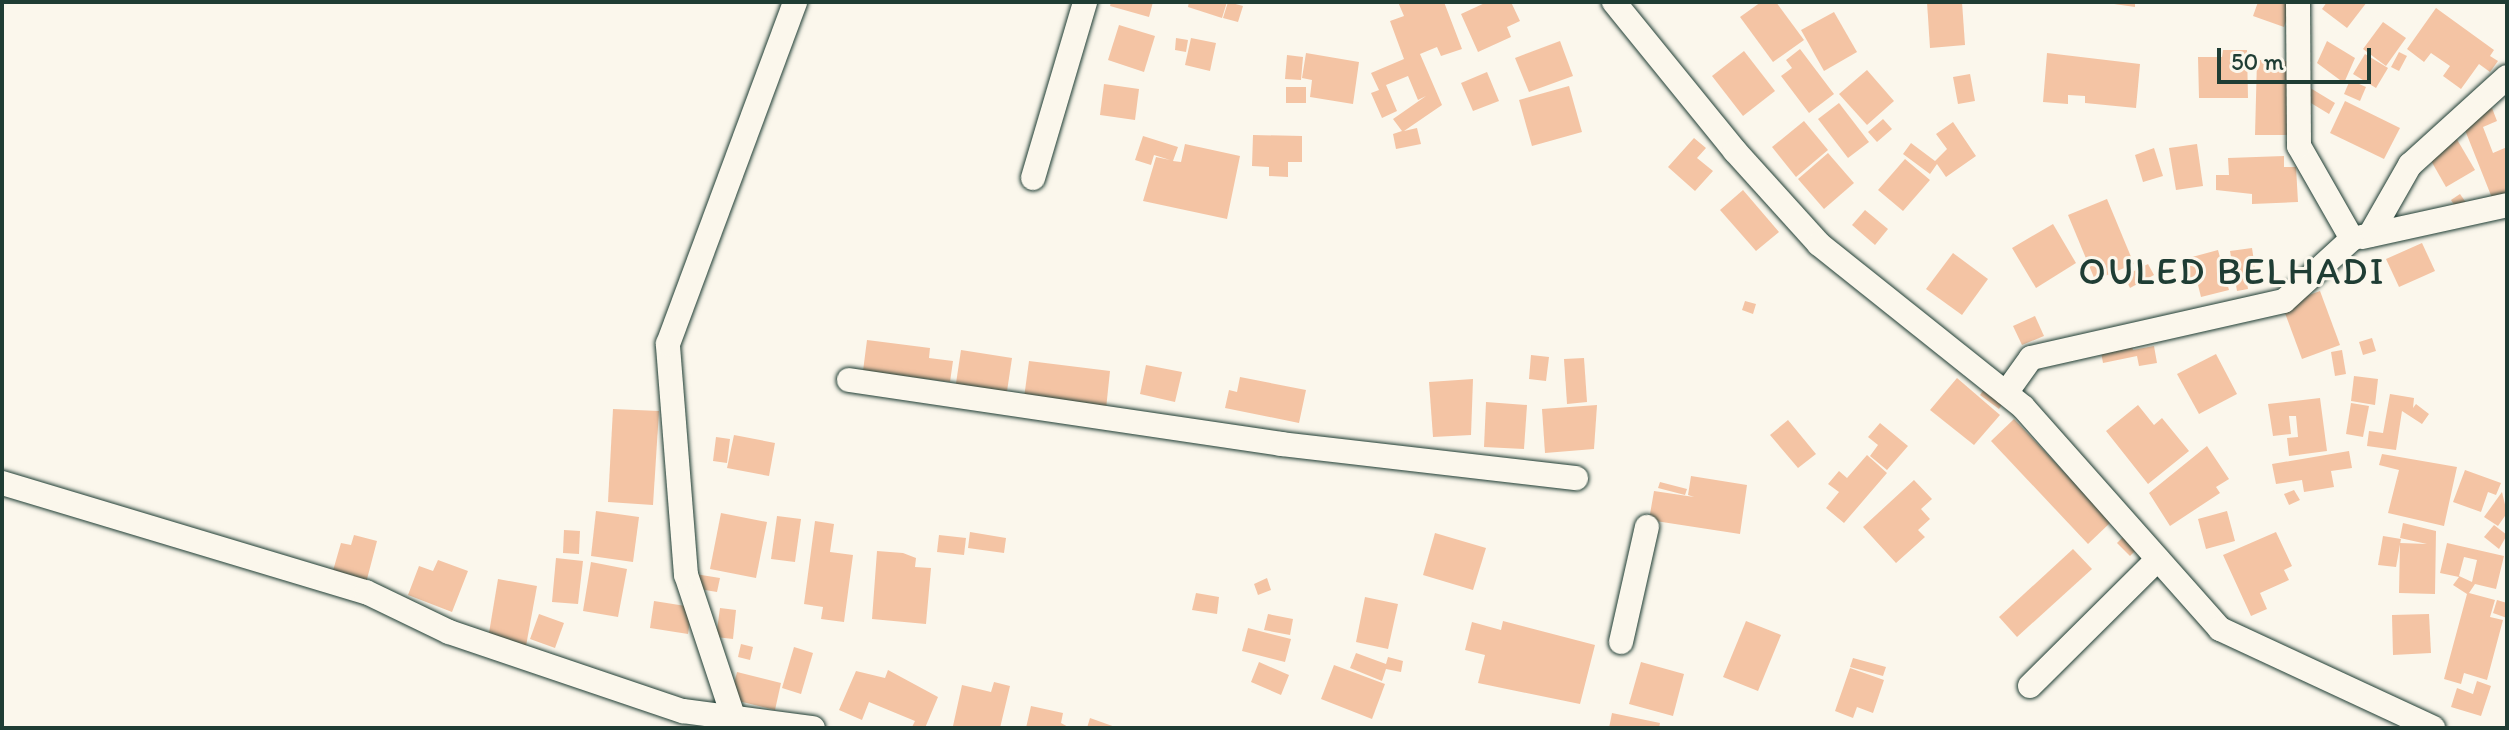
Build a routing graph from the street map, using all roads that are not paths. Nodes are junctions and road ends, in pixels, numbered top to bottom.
1 (795, 2) edge
2 (1085, 2) edge
3 (1614, 2) edge
4 (2298, 2) edge
5 (2507, 77) edge
6 (1033, 178) dead end
7 (2507, 205) edge
8 (2361, 237) junction
9 (849, 380) dead end
10 (2006, 393) junction
11 (1576, 478) dead end
12 (2, 483) edge
13 (1647, 527) dead end
14 (2158, 559) junction
15 (1621, 642) dead end
16 (2030, 686) dead end
17 (735, 722) edge
18 (813, 728) edge
19 (2433, 728) edge

1 - 17 street
2 - 6 street
3 - 10 street
4 - 8 street
5 - 8 street
7 - 8 street
8 - 10 street
9 - 11 street
10 - 14 street
12 - 17 street
13 - 15 street
14 - 16 street
14 - 19 street
17 - 18 street

